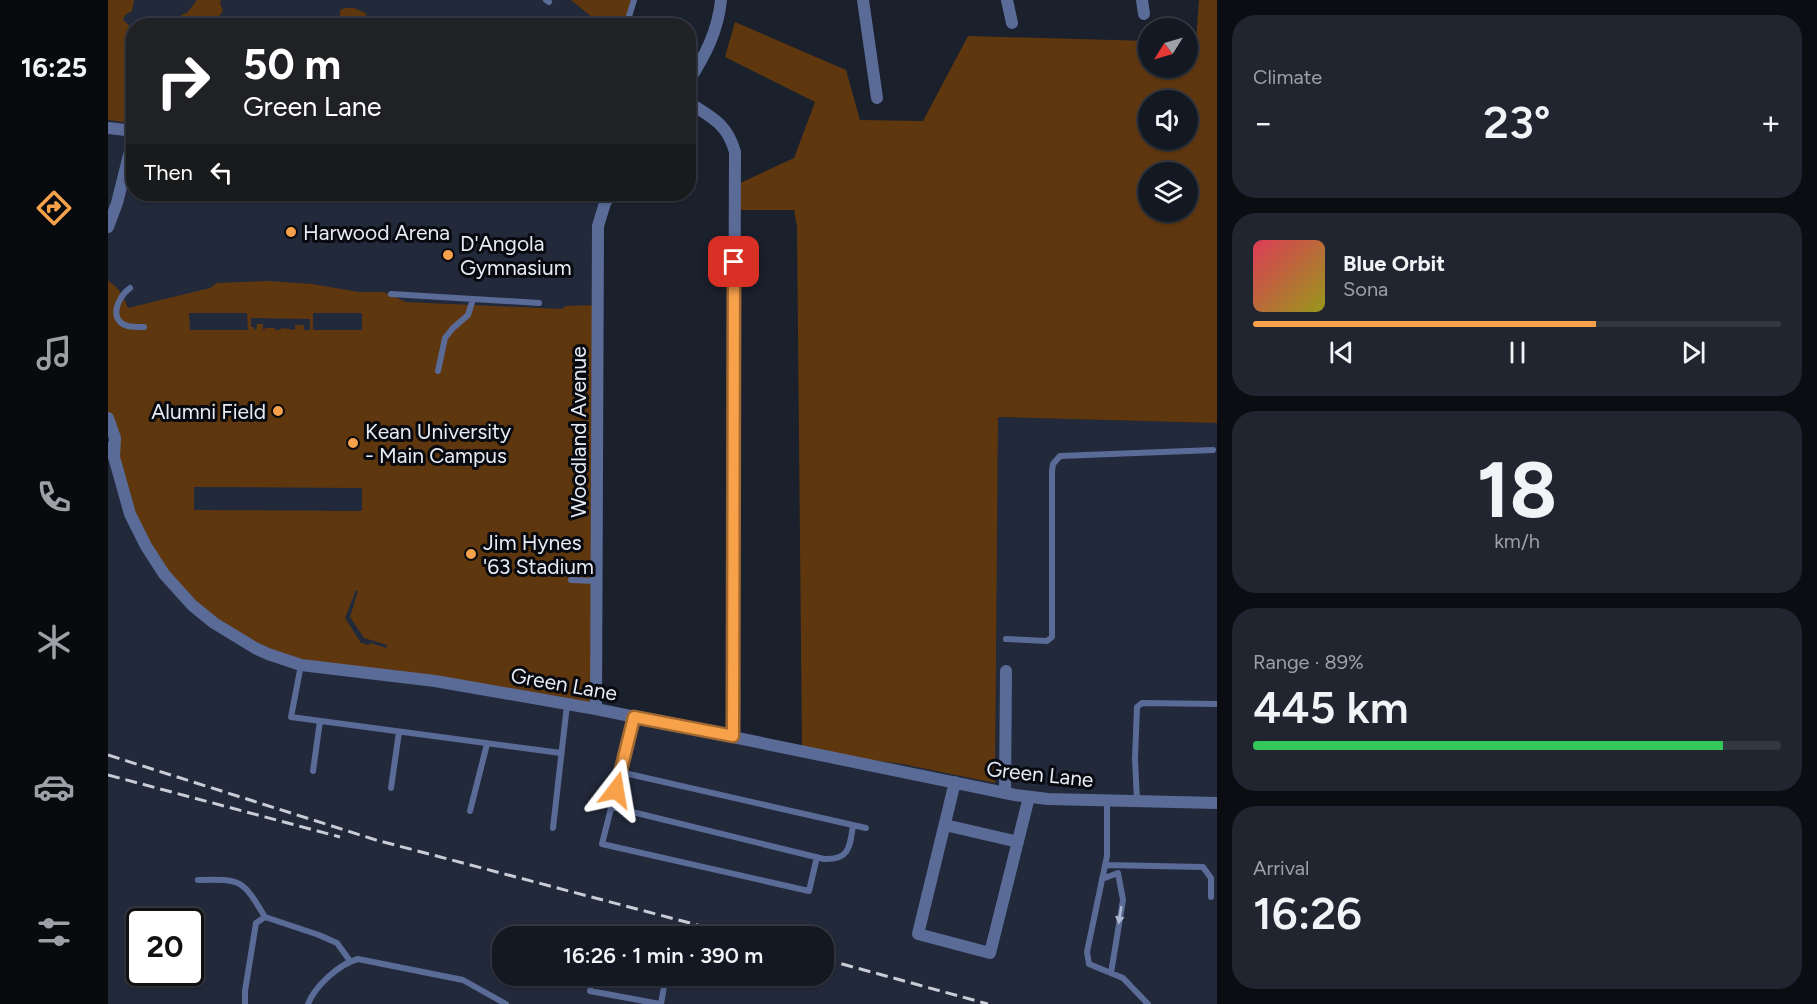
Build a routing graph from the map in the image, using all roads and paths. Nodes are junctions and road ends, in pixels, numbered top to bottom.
1 (634, 0) edge
2 (721, 0) edge
3 (863, 0) edge
4 (1007, 0) edge
5 (1142, 0) edge
6 (1144, 14) dead end
7 (628, 18) edge
8 (1012, 23) dead end
9 (696, 70) edge
10 (877, 98) dead end
11 (696, 107) edge
12 (108, 128) edge
13 (126, 131) edge
14 (126, 165) edge
15 (606, 201) edge
16 (108, 227) edge
17 (130, 288) dead end
18 (391, 294) dead end
19 (473, 299) junction
20 (539, 303) dead end
21 (144, 327) dead end
22 (438, 371) dead end
23 (108, 418) edge
24 (1213, 450) dead end
25 (111, 453) edge
26 (572, 580) dead end
27 (596, 580) junction
28 (1006, 639) dead end
29 (302, 665) junction
30 (1006, 671) dead end
31 (1217, 704) edge
32 (567, 705) junction
33 (596, 709) junction
34 (634, 717) junction
35 (320, 721) junction
36 (399, 732) junction
37 (733, 736) junction
38 (487, 744) junction
39 (561, 753) junction
40 (313, 771) dead end
41 (620, 772) junction
42 (955, 783) junction
43 (391, 789) dead end
44 (1005, 793) junction
45 (1029, 797) junction
46 (1107, 801) junction
47 (1137, 801) junction
48 (1217, 803) edge
49 (612, 807) junction
50 (470, 811) dead end
51 (854, 825) junction
52 (945, 825) junction
53 (553, 828) dead end
54 (866, 828) dead end
55 (1018, 842) junction
56 (817, 857) junction
57 (1105, 865) junction
58 (1102, 879) junction
59 (198, 880) dead end
60 (1211, 897) dead end
61 (265, 917) junction
62 (350, 962) junction
63 (1111, 973) junction
64 (591, 986) edge
65 (664, 986) edge
66 (245, 1004) edge
67 (308, 1004) edge
68 (507, 1004) edge
69 (660, 1004) edge
70 (1148, 1004) edge

1 - 7 lane
2 - 9 street
3 - 10 street
4 - 8 street
5 - 6 street
11 - 37 street
12 - 13 street
14 - 16 street
15 - 27 street, Woodland Avenue
17 - 21 lane
18 - 19 lane
19 - 20 lane
19 - 22 lane
23 - 25 street, Green Lane
24 - 28 lane
25 - 29 street, Green Lane
26 - 27 lane
27 - 33 street, Woodland Avenue
29 - 32 street, Green Lane
29 - 35 lane
30 - 44 street
31 - 47 lane
32 - 33 street, Green Lane
32 - 39 lane
33 - 34 street, Green Lane
34 - 37 street, Green Lane
34 - 41 lane
35 - 36 lane
35 - 40 lane
36 - 38 lane
36 - 43 lane
37 - 42 street, Green Lane
38 - 39 lane
38 - 50 lane
39 - 53 lane
41 - 49 lane
41 - 51 lane
42 - 44 street, Green Lane
42 - 52 street
44 - 45 street, Green Lane
45 - 46 street, Green Lane
45 - 55 street
46 - 47 street, Green Lane
46 - 57 lane
47 - 48 street, Green Lane
49 - 56 lane
49 - 56 lane
51 - 54 lane
51 - 56 lane
52 - 55 street
52 - 55 street
57 - 58 lane
57 - 60 lane
58 - 63 lane
58 -> 63 lane
59 - 61 lane
61 - 62 lane
61 - 66 lane
62 - 67 lane
62 - 68 lane
63 - 70 lane
64 - 69 lane
65 - 69 lane

